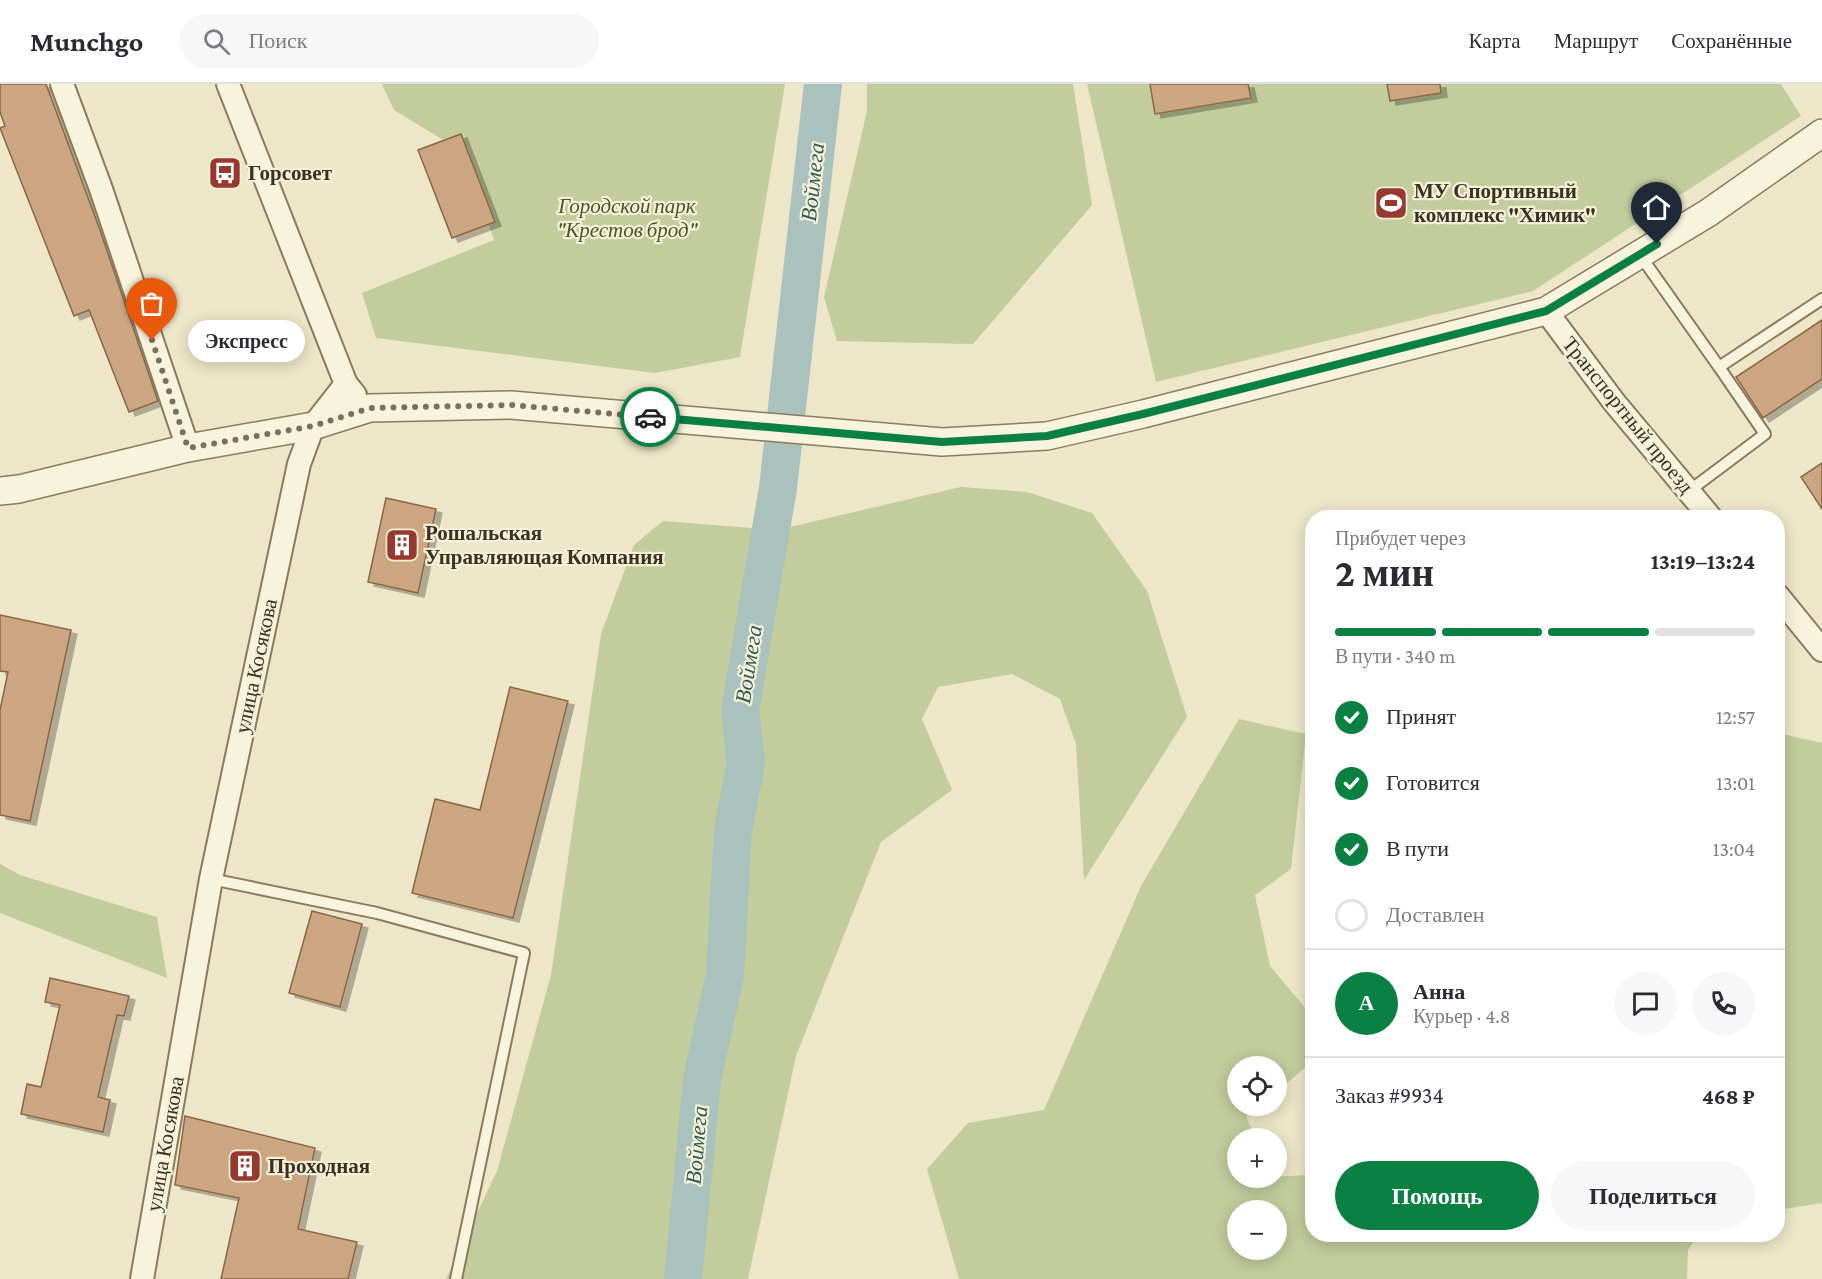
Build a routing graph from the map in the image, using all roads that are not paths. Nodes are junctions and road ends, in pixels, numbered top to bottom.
1 (62, 84) edge
2 (228, 84) edge
3 (1822, 133) edge
4 (1640, 255) junction
5 (1822, 299) edge
6 (1546, 311) junction
7 (1719, 367) junction
8 (346, 384) junction
9 (370, 408) junction
10 (313, 426) junction
11 (188, 448) junction
12 (0, 491) edge
13 (1689, 491) junction
14 (1704, 510) edge
15 (1785, 605) edge
16 (1822, 650) edge
17 (210, 879) junction
18 (142, 1279) edge
19 (456, 1279) edge

1 - 11 street
2 - 8 street
3 - 4 street
4 - 6 street
4 - 7 lane
5 - 7 lane
6 - 9 street
6 - 13 street, Транспортный проезд
7 - 13 lane
8 - 9 street
8 - 10 street, улица Косякова
9 - 10 street
10 - 11 street
10 - 17 street, улица Косякова
11 - 12 street
13 - 14 street, Транспортный проезд
15 - 16 street
17 - 18 street, улица Косякова
17 - 19 lane

